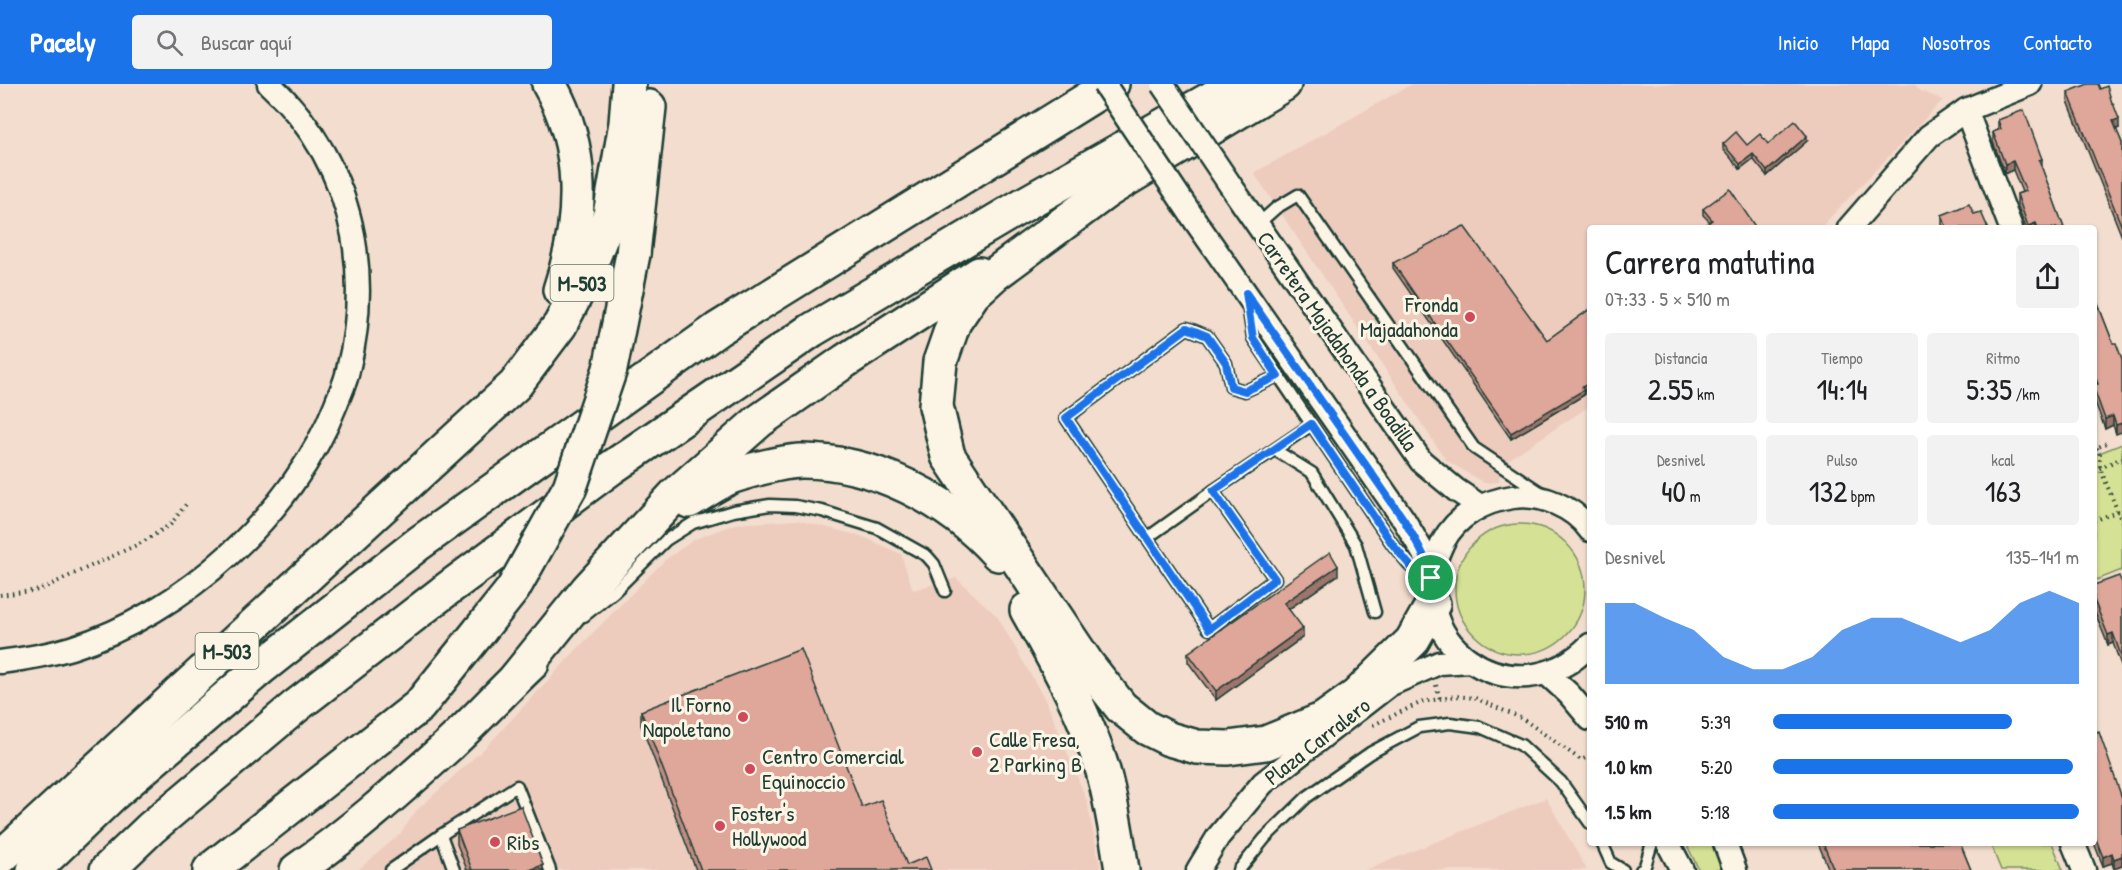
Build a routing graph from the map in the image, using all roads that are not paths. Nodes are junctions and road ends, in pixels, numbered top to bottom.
1 (269, 84) edge
2 (549, 84) edge
3 (629, 84) edge
4 (651, 84) edge
5 (1104, 84) edge
6 (1112, 84) edge
7 (1162, 84) edge
8 (1237, 84) edge
9 (1284, 84) edge
10 (2030, 84) edge
11 (1966, 110) junction
12 (1119, 182) junction
13 (1257, 225) junction
14 (1852, 225) edge
15 (2010, 225) edge
16 (1246, 293) junction
17 (1278, 376) junction
18 (1311, 424) junction
19 (453, 442) junction
20 (1275, 450) junction
21 (1213, 491) junction
22 (1559, 504) junction
23 (1480, 506) junction
24 (948, 510) junction
25 (1587, 522) edge
26 (1147, 538) junction
27 (945, 591) dead end
28 (1432, 591) junction
29 (1376, 612) dead end
30 (1053, 616) junction
31 (567, 630) junction
32 (1587, 648) edge
33 (1471, 661) junction
34 (0, 662) edge
35 (1546, 674) junction
36 (516, 678) junction
37 (1389, 685) junction
38 (1356, 696) junction
39 (1587, 715) edge
40 (1587, 819) edge
41 (441, 835) junction
42 (1603, 846) edge
43 (1651, 846) edge
44 (1670, 846) edge
45 (1726, 846) edge
46 (2074, 846) edge
47 (0, 858) edge
48 (33, 870) edge
49 (107, 870) edge
50 (210, 870) edge
51 (297, 870) edge
52 (391, 870) edge
53 (454, 870) edge
54 (550, 870) edge
55 (1122, 870) edge
56 (1198, 870) edge
57 (1239, 870) edge
58 (1623, 870) edge
59 (1643, 870) edge
60 (1682, 870) edge
61 (1735, 870) edge
62 (2084, 870) edge

1 - 34 street
2 - 19 highway
3 - 19 highway, M-503
4 - 50 highway, M-503, bridge
5 - 16 street, bridge
6 - 48 highway
7 - 13 street, Carretera Majadahonda a Boadilla, bridge
8 - 49 highway
9 - 12 highway
10 - 11 street
11 - 14 street
11 - 15 street
12 - 30 highway
12 - 36 highway
13 - 22 lane
13 - 23 street, Carretera Majadahonda a Boadilla
16 - 17 lane
16 - 28 street
17 - 18 lane
17 - 26 lane
18 - 20 lane
18 - 28 lane
19 - 47 highway, M-503
20 - 21 lane
20 - 29 lane
21 - 26 lane
21 - 26 lane
22 - 23 street
22 - 25 street
23 - 28 street
24 - 30 highway
24 - 31 highway
24 - 55 highway
27 - 31 lane
28 - 33 street
28 - 38 highway
30 - 38 highway
31 - 36 highway
32 - 35 street
33 - 35 street
33 - 37 street, Plaza Carralero
35 - 39 street
36 - 51 highway
37 - 38 highway
37 - 56 street, Plaza Carralero
40 - 57 lane
41 - 52 lane
41 - 53 lane
41 - 54 lane
42 - 58 lane
43 - 59 lane
44 - 60 street
45 - 61 street
46 - 62 street

